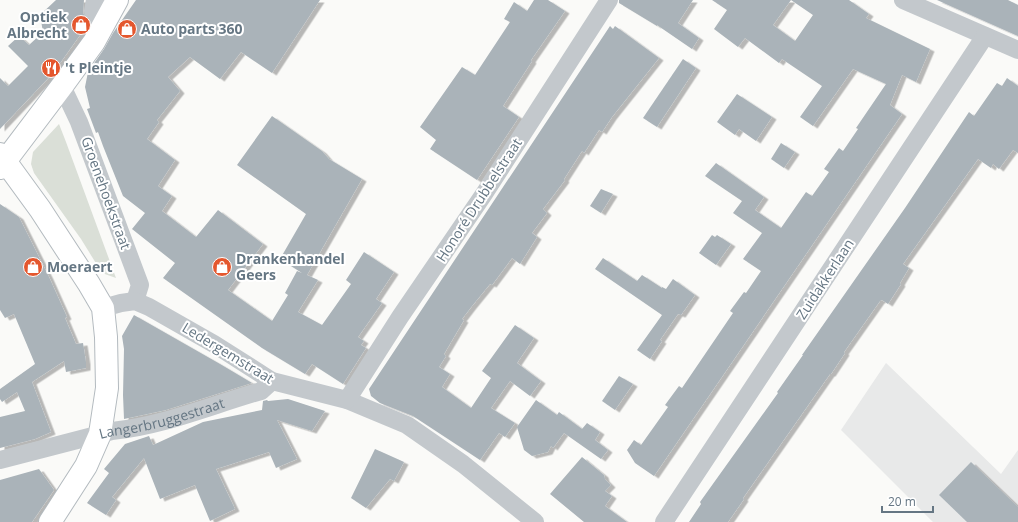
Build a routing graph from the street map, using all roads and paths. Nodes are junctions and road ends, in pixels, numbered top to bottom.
1 (95, 0) edge
2 (117, 0) edge
3 (609, 0) edge
4 (903, 0) edge
5 (103, 25) junction
6 (985, 36) junction
7 (1018, 50) edge
8 (62, 86) junction
9 (2, 161) edge
10 (135, 301) junction
11 (103, 308) junction
12 (272, 381) junction
13 (347, 400) junction
14 (100, 434) junction
15 (0, 460) edge
16 (50, 522) edge
17 (535, 522) edge
18 (664, 522) edge

1 - 5 street
2 - 5 street
3 - 13 street, Honoré Drubbelstraat
4 - 6 street
5 - 8 street
6 - 7 street
6 - 18 street, Zuidakkerlaan
8 - 9 street
8 - 10 street, Groenehoekstraat
9 - 11 street
10 - 11 street
10 - 12 street, Ledergemstraat
11 - 14 street
12 - 13 street, Ledergemstraat
12 - 14 street, Langerbruggestraat
13 - 17 street, Ledergemstraat
14 - 15 street
14 - 16 street, Langerbruggestraat

